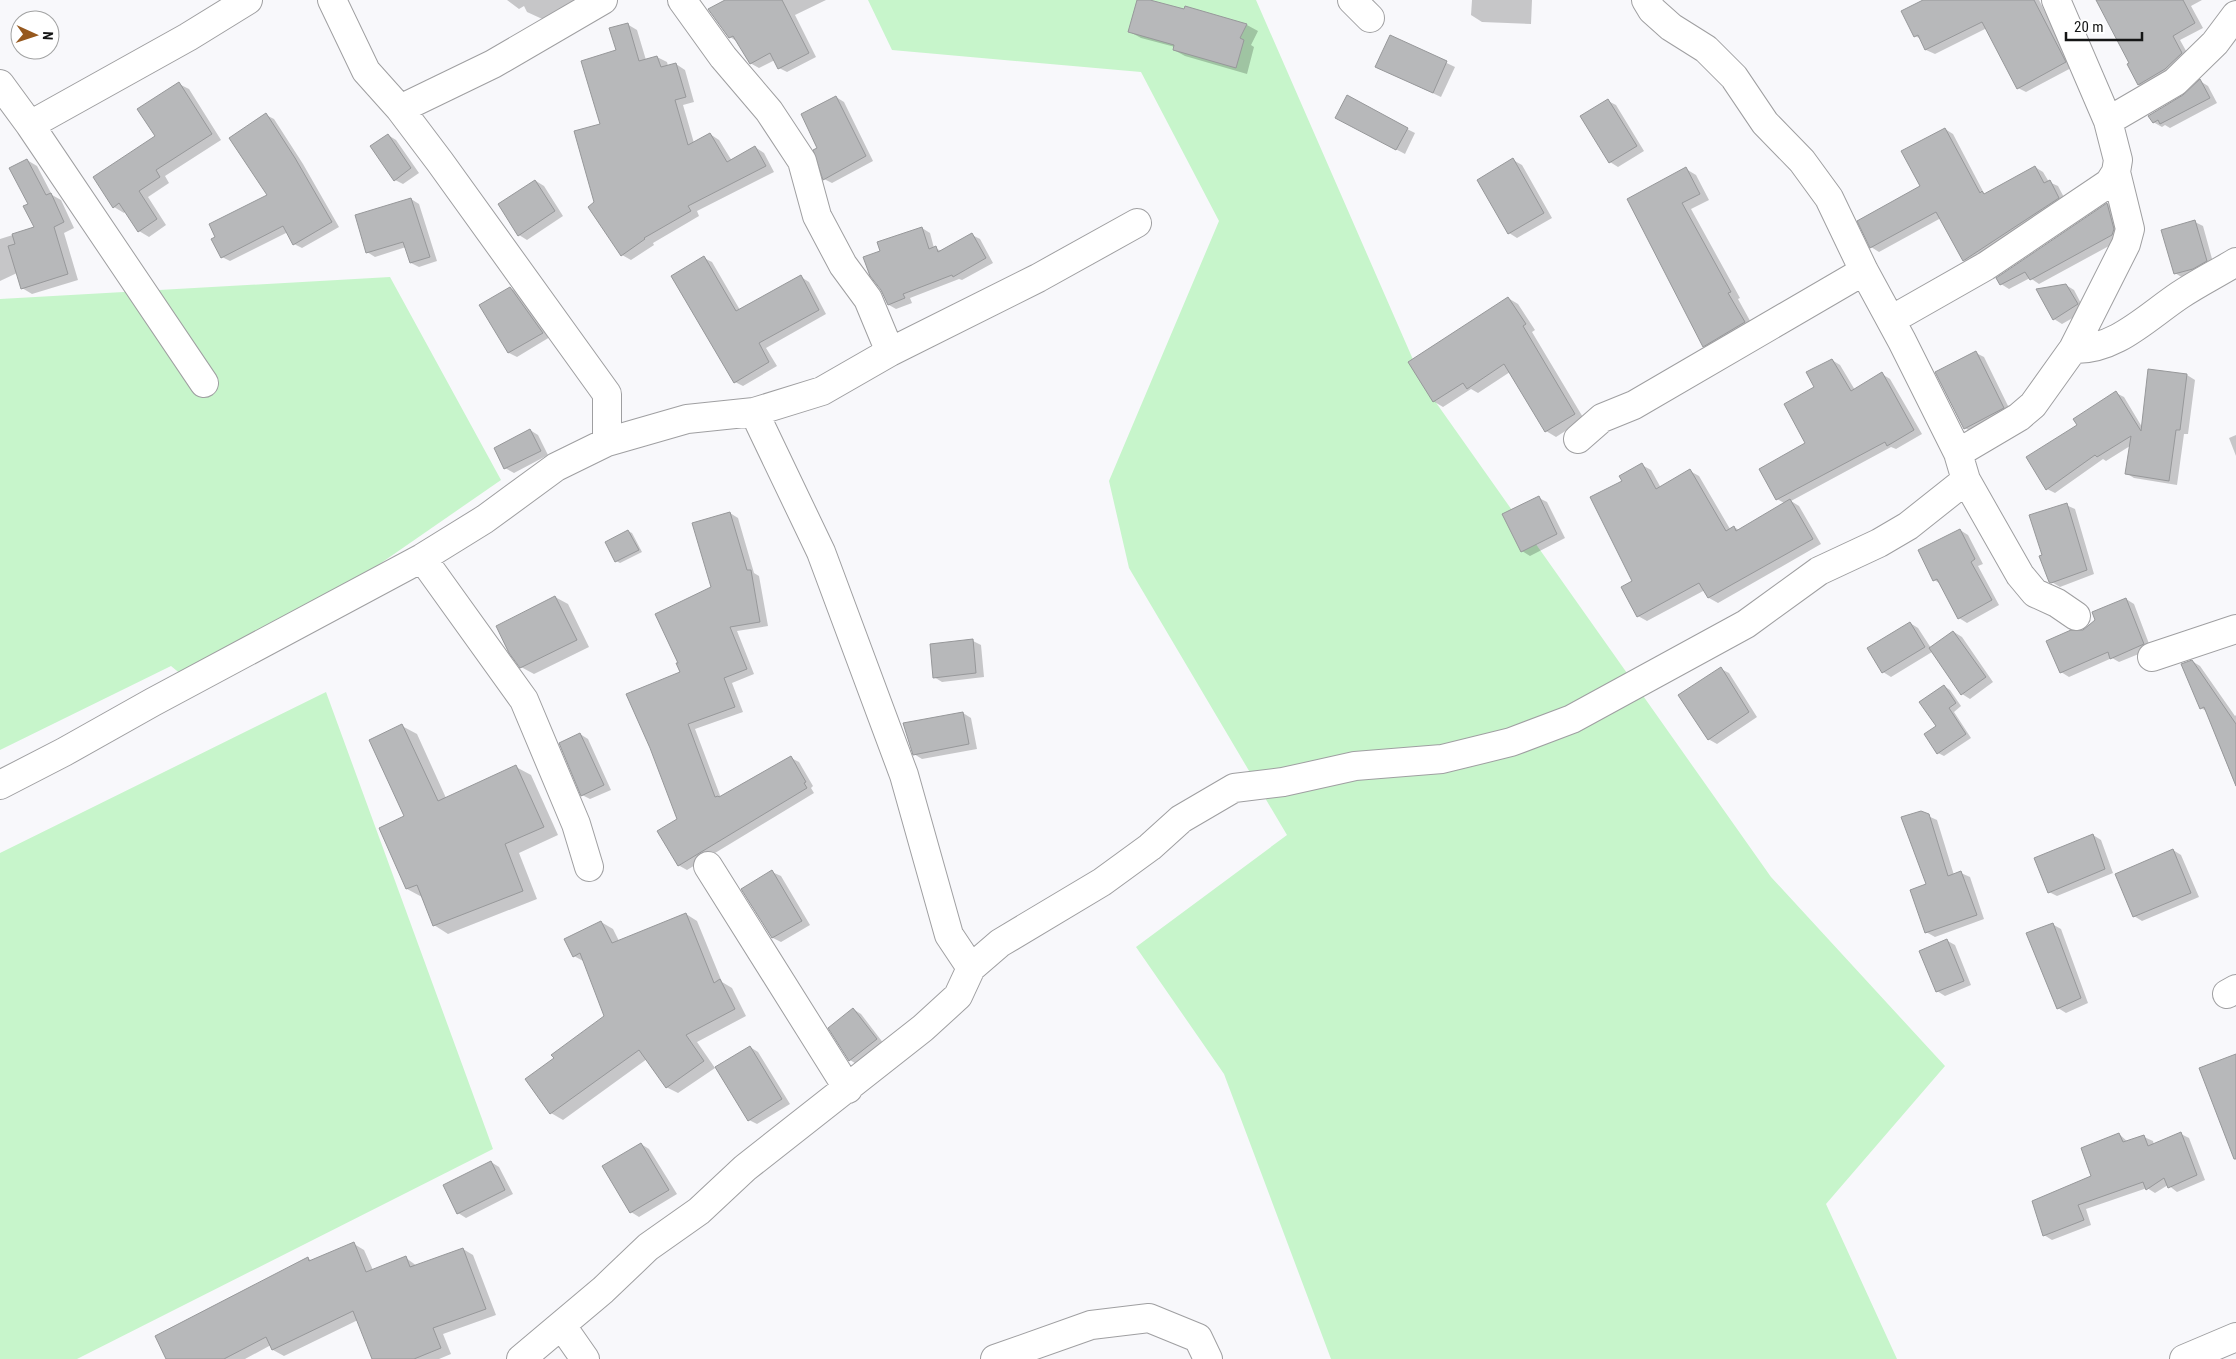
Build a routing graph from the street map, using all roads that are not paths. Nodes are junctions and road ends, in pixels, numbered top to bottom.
1 (248, 0) edge
2 (332, 0) edge
3 (602, 0) edge
4 (682, 0) edge
5 (1646, 0) edge
6 (2056, 0) edge
7 (2236, 15) edge
8 (0, 84) edge
9 (400, 109) junction
10 (2108, 121) junction
11 (30, 125) junction
12 (2116, 172) junction
13 (1137, 223) dead end
14 (2236, 262) edge
15 (1864, 272) junction
16 (1891, 320) junction
17 (2072, 349) junction
18 (890, 352) junction
19 (204, 383) dead end
20 (754, 412) junction
21 (1578, 439) dead end
22 (607, 442) junction
23 (1958, 453) junction
24 (1966, 480) junction
25 (422, 558) junction
26 (2076, 616) dead end
27 (2236, 629) edge
28 (2152, 657) dead end
29 (0, 785) edge
30 (708, 866) dead end
31 (589, 867) dead end
32 (971, 968) junction
33 (848, 1089) junction
34 (562, 1326) junction
35 (2236, 1337) edge
36 (521, 1359) edge
37 (585, 1359) edge
38 (995, 1359) edge
39 (1208, 1359) edge
40 (2184, 1359) edge

1 - 11 street
2 - 9 street
3 - 9 street
4 - 18 street
5 - 15 street
6 - 10 street
7 - 10 street
8 - 11 street
9 - 22 street
10 - 12 street
11 - 19 street
12 - 16 street
12 - 17 street
13 - 18 street
14 - 17 street
15 - 16 street
15 - 21 street
16 - 23 street
17 - 23 street
18 - 20 street
20 - 22 street
20 - 32 street
22 - 25 street
23 - 24 street
24 - 26 street
24 - 32 street
25 - 29 street
25 - 31 street
27 - 28 street
30 - 33 street
32 - 33 street
33 - 34 street
34 - 36 street
34 - 37 street
35 - 40 street
38 - 39 street

